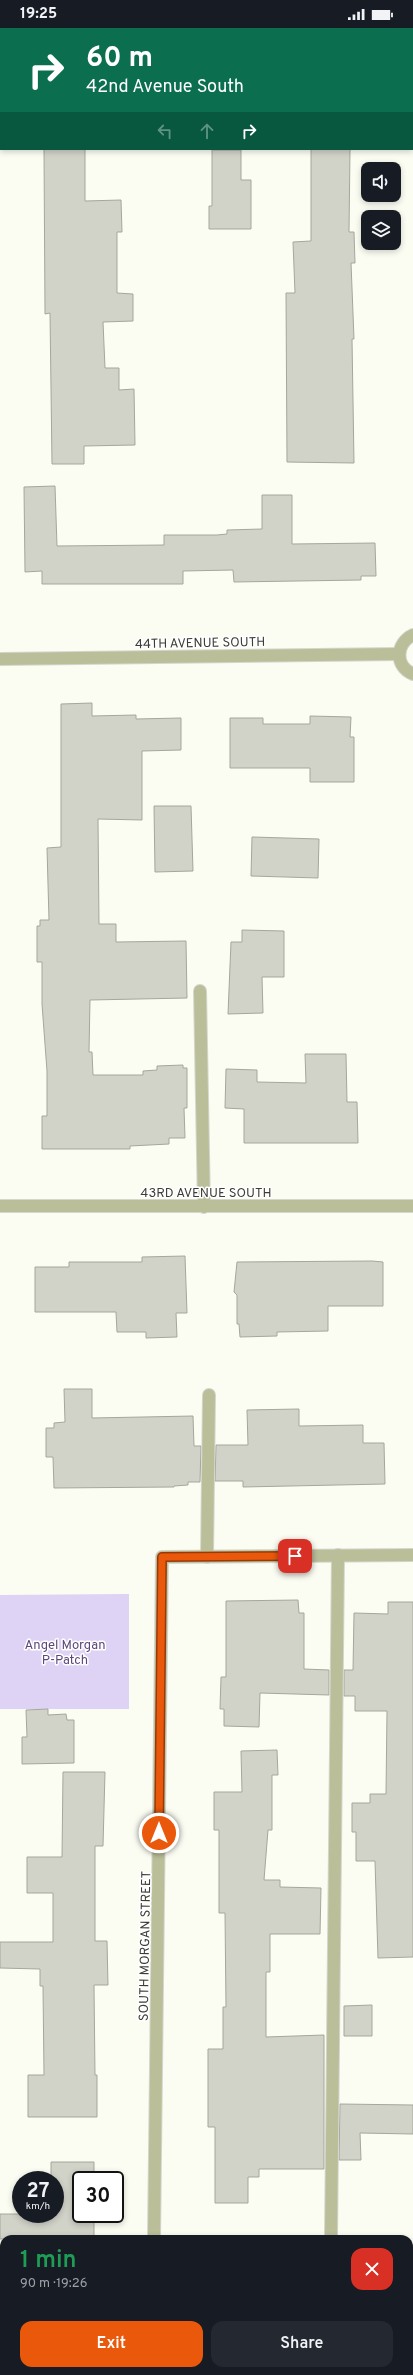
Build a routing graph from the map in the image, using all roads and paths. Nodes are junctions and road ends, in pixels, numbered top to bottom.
1 (413, 635) edge
2 (399, 654) junction
3 (0, 659) edge
4 (413, 674) edge
5 (200, 991) dead end
6 (0, 1206) edge
7 (413, 1206) edge
8 (204, 1207) junction
9 (209, 1395) dead end
10 (338, 1555) junction
11 (413, 1555) edge
12 (207, 1557) junction
13 (154, 2235) edge
14 (331, 2235) edge

1 - 2 street
2 - 3 street, 44TH AVENUE SOUTH
2 - 4 street
5 - 8 street
6 - 8 street, 43RD AVENUE SOUTH
7 - 8 street, 43RD AVENUE SOUTH
9 - 12 street
10 - 11 street
10 - 12 street
10 - 14 street
12 - 13 street, SOUTH MORGAN STREET

